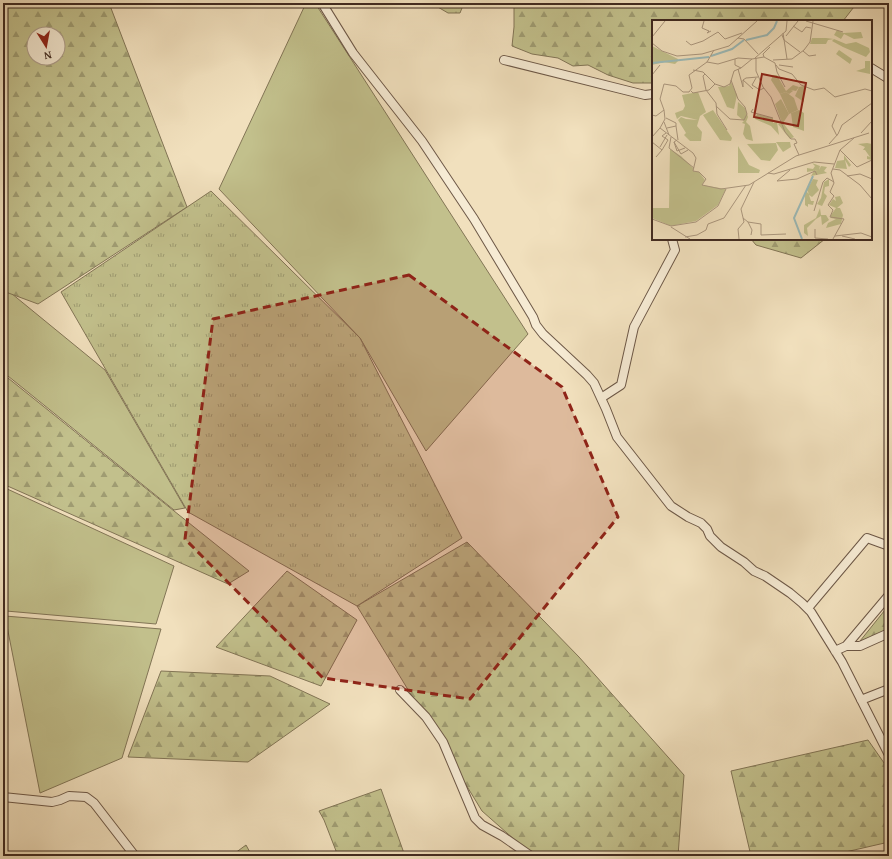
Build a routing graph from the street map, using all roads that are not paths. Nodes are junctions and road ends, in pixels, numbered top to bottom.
1 (322, 3) edge
2 (504, 60) dead end
3 (872, 69) edge
4 (889, 79) edge
5 (652, 94) edge
6 (672, 240) edge
7 (601, 398) junction
8 (889, 546) edge
9 (889, 595) edge
10 (808, 608) junction
11 (889, 633) edge
12 (846, 646) junction
13 (835, 651) junction
14 (889, 689) edge
15 (400, 690) dead end
16 (861, 700) junction
17 (888, 750) edge
18 (3, 797) edge
19 (135, 856) edge
20 (531, 856) edge

1 - 7 street
2 - 5 street
3 - 4 street
6 - 7 street
7 - 10 street
8 - 10 street
9 - 12 street
10 - 13 street
11 - 12 street
12 - 13 street
13 - 16 street
14 - 16 street
15 - 20 street
16 - 17 street
18 - 19 street

